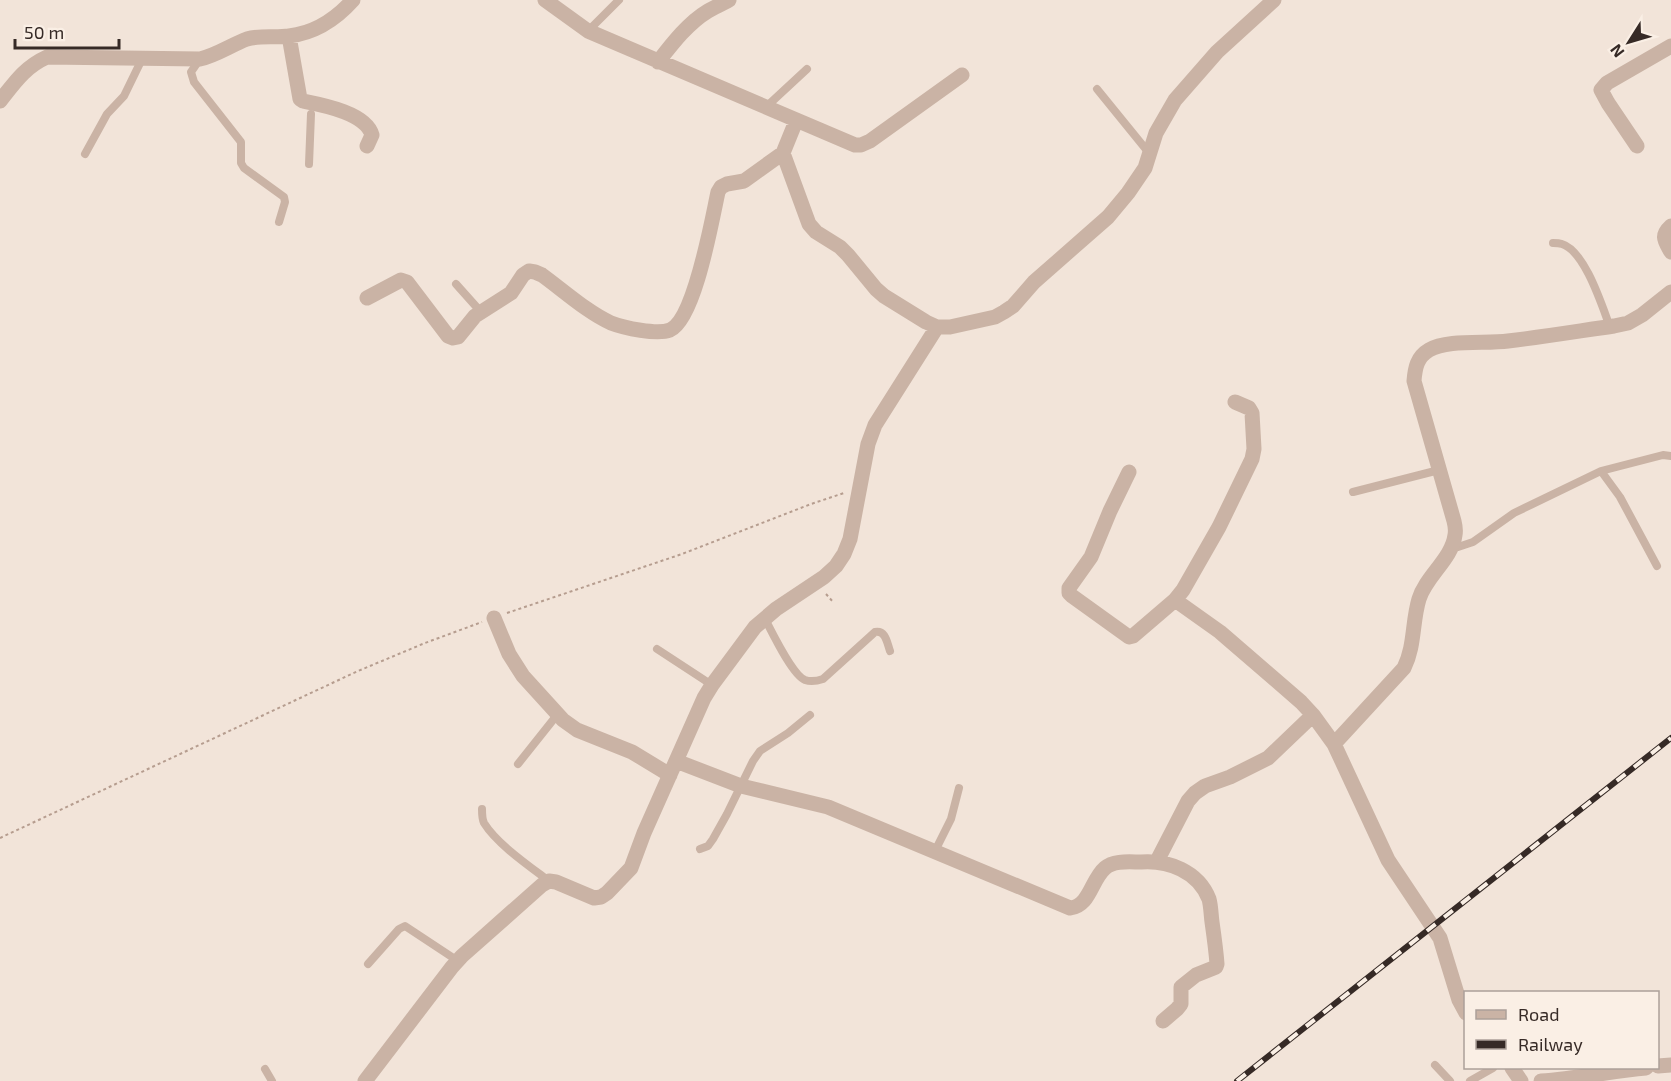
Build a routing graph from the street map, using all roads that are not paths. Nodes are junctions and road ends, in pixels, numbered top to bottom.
1 (353, 0) edge
2 (545, 0) edge
3 (619, 0) edge
4 (729, 0) edge
5 (1274, 0) edge
6 (588, 31) junction
7 (289, 36) junction
8 (1671, 46) edge
9 (143, 57) junction
10 (200, 59) junction
11 (658, 62) junction
12 (807, 69) dead end
13 (962, 75) dead end
14 (1097, 89) dead end
15 (0, 101) edge
16 (765, 107) junction
17 (312, 108) junction
18 (796, 121) junction
19 (366, 146) dead end
20 (1637, 146) dead end
21 (783, 153) junction
22 (85, 154) dead end
23 (1150, 155) junction
24 (309, 164) dead end
25 (279, 222) dead end
26 (1671, 226) edge
27 (1553, 243) dead end
28 (1671, 252) edge
29 (456, 284) dead end
30 (1671, 292) edge
31 (367, 298) dead end
32 (481, 312) junction
33 (938, 327) junction
34 (1610, 327) junction
35 (1235, 402) dead end
36 (1671, 456) edge
37 (1439, 470) junction
38 (1601, 471) junction
39 (1129, 472) dead end
40 (1353, 492) dead end
41 (1452, 546) junction
42 (1657, 566) dead end
43 (1175, 600) junction
44 (764, 617) junction
45 (494, 618) road end
46 (657, 649) dead end
47 (890, 651) dead end
48 (712, 685) junction
49 (557, 715) junction
50 (810, 715) dead end
51 (1313, 715) junction
52 (1334, 744) junction
53 (518, 764) dead end
54 (673, 768) junction
55 (741, 786) junction
56 (960, 788) dead end
57 (482, 809) dead end
58 (700, 849) dead end
59 (935, 851) junction
60 (1158, 861) junction
61 (549, 882) junction
62 (458, 961) junction
63 (368, 964) dead end
64 (1464, 1009) edge
65 (1163, 1021) dead end
66 (1435, 1065) dead end
67 (265, 1069) dead end
68 (1491, 1069) edge
69 (1637, 1069) edge
70 (272, 1081) edge
71 (365, 1081) edge
72 (1450, 1081) edge
73 (1470, 1081) edge
74 (1541, 1081) edge

1 - 7 street
2 - 6 street
3 - 6 lane
4 - 11 street
5 - 23 street
6 - 11 street
7 - 10 street
7 - 17 street
8 - 20 street
9 - 10 street
9 - 15 street
9 - 22 lane
10 - 25 lane
11 - 16 street
12 - 16 lane
13 - 18 street
14 - 23 lane
16 - 18 street
17 - 19 street
17 - 24 lane
18 - 21 street
21 - 32 street
21 - 33 street
23 - 33 street
26 - 28 street
27 - 34 lane
29 - 32 lane
30 - 34 street
31 - 32 street
33 - 44 street
34 - 37 street
35 - 43 street
36 - 38 lane
37 - 40 lane
37 - 41 street
38 - 41 lane
38 - 42 lane
39 - 43 street
41 - 52 street
43 - 51 street
44 - 47 lane
44 - 48 street
45 - 49 street
46 - 48 lane
48 - 54 street
49 - 53 lane
49 - 54 street
50 - 55 lane
51 - 52 street
51 - 60 street
52 - 64 street
54 - 55 street
54 - 61 street
55 - 58 lane
55 - 59 street
56 - 59 lane
57 - 61 lane
59 - 60 street
60 - 65 street
61 - 62 street
62 - 63 lane
62 - 71 street
66 - 72 lane
67 - 70 lane
68 - 73 lane
69 - 74 street

